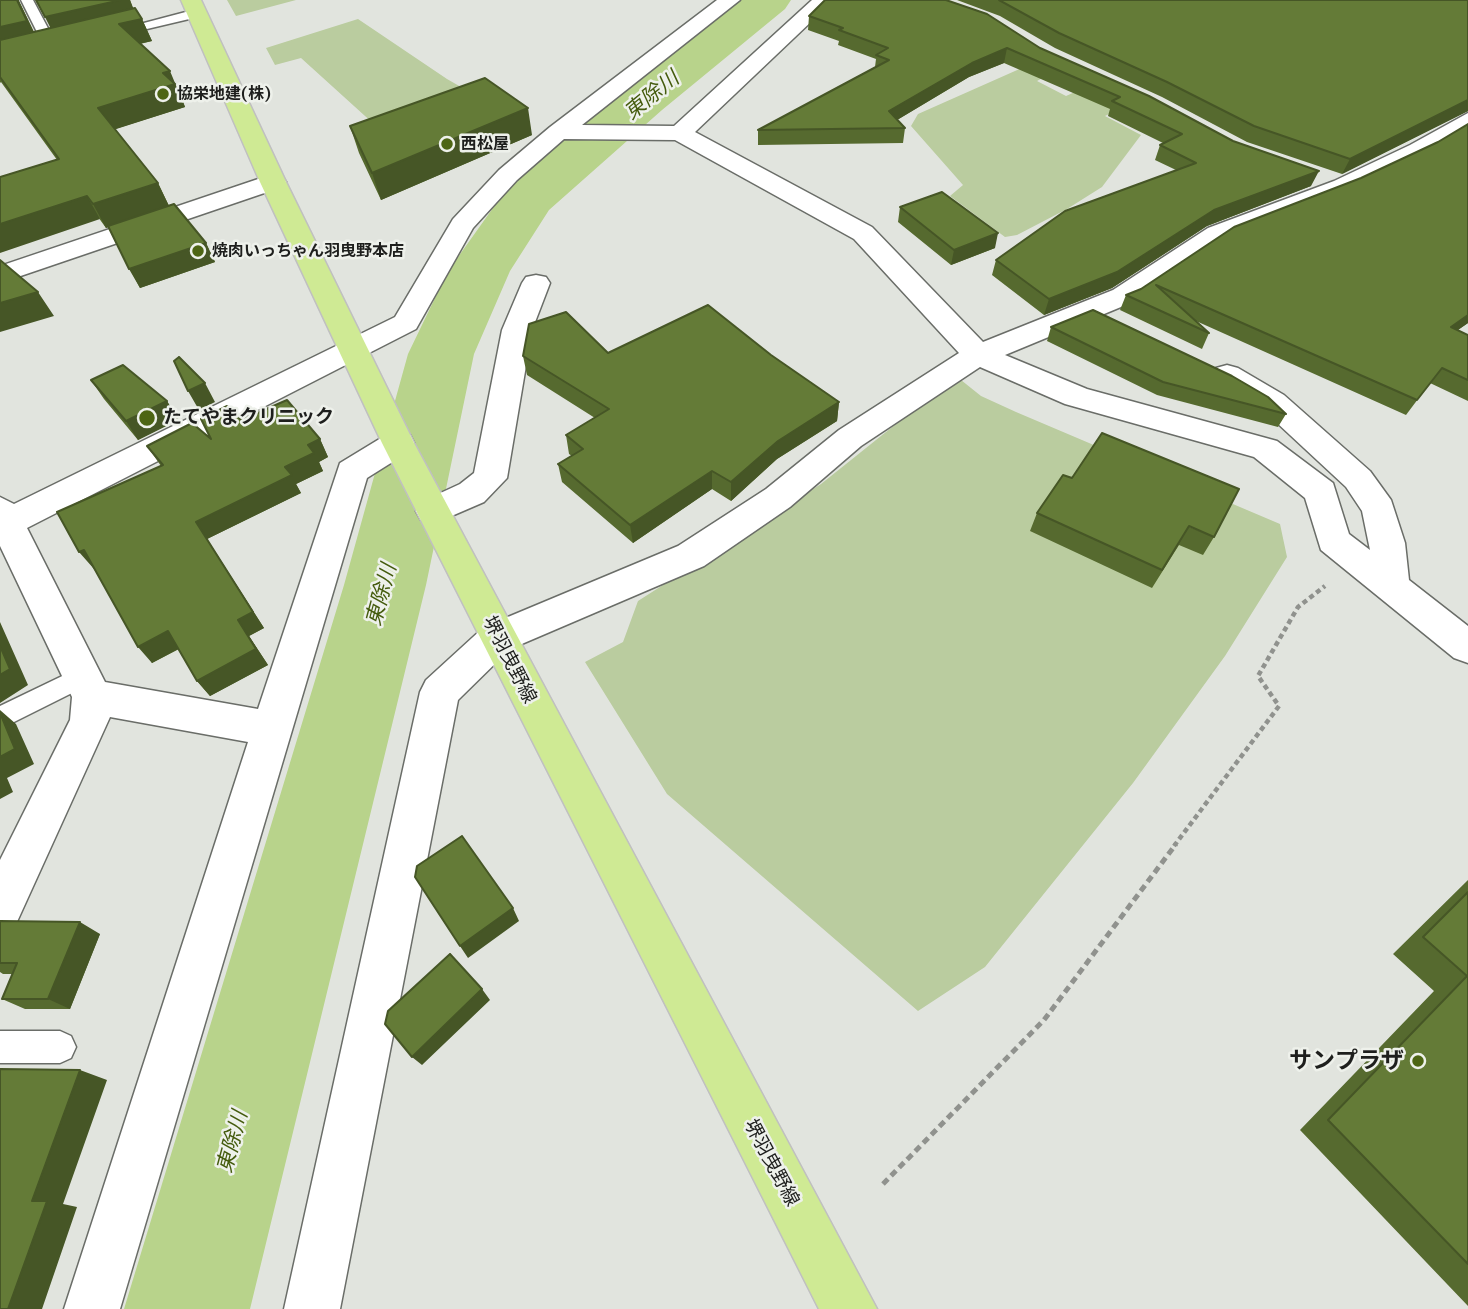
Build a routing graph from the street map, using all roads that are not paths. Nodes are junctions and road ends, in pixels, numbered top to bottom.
1 (27, 0) edge
2 (730, 0) edge
3 (824, 0) edge
4 (194, 6) edge
5 (104, 35) edge
6 (51, 47) edge
7 (1468, 120) edge
8 (558, 132) junction
9 (680, 134) junction
10 (1304, 174) edge
11 (273, 182) junction
12 (1343, 186) junction
13 (0, 275) edge
14 (536, 283) dead end
15 (1089, 310) junction
16 (1126, 328) edge
17 (353, 351) junction
18 (978, 355) junction
19 (1202, 363) edge
20 (398, 443) junction
21 (433, 511) junction
22 (6, 530) edge
23 (1391, 587) junction
24 (497, 638) junction
25 (1468, 647) edge
26 (87, 687) junction
27 (0, 718) edge
28 (274, 729) junction
29 (0, 908) edge
30 (0, 1047) edge
31 (60, 1047) dead end
32 (92, 1309) edge
33 (312, 1309) edge
34 (849, 1309) edge

1 - 6 lane
2 - 8 street
3 - 9 street
4 - 5 lane
4 - 11 main road, 堺羽曳野線
7 - 12 street
8 - 9 street
8 - 17 street
9 - 18 street
10 - 12 street
11 - 13 street
11 - 17 main road, 堺羽曳野線
12 - 15 street
14 - 21 street
15 - 16 street
15 - 18 street
17 - 20 main road, 堺羽曳野線
17 - 22 street
18 - 23 street
18 - 24 street
19 - 23 street
20 - 21 main road, 堺羽曳野線
20 - 28 street
21 - 24 main road, 堺羽曳野線
22 - 26 street
23 - 25 street
24 - 33 street
24 - 34 main road, 堺羽曳野線
26 - 27 lane
26 - 28 street
26 - 29 street
28 - 32 street
30 - 31 lane

